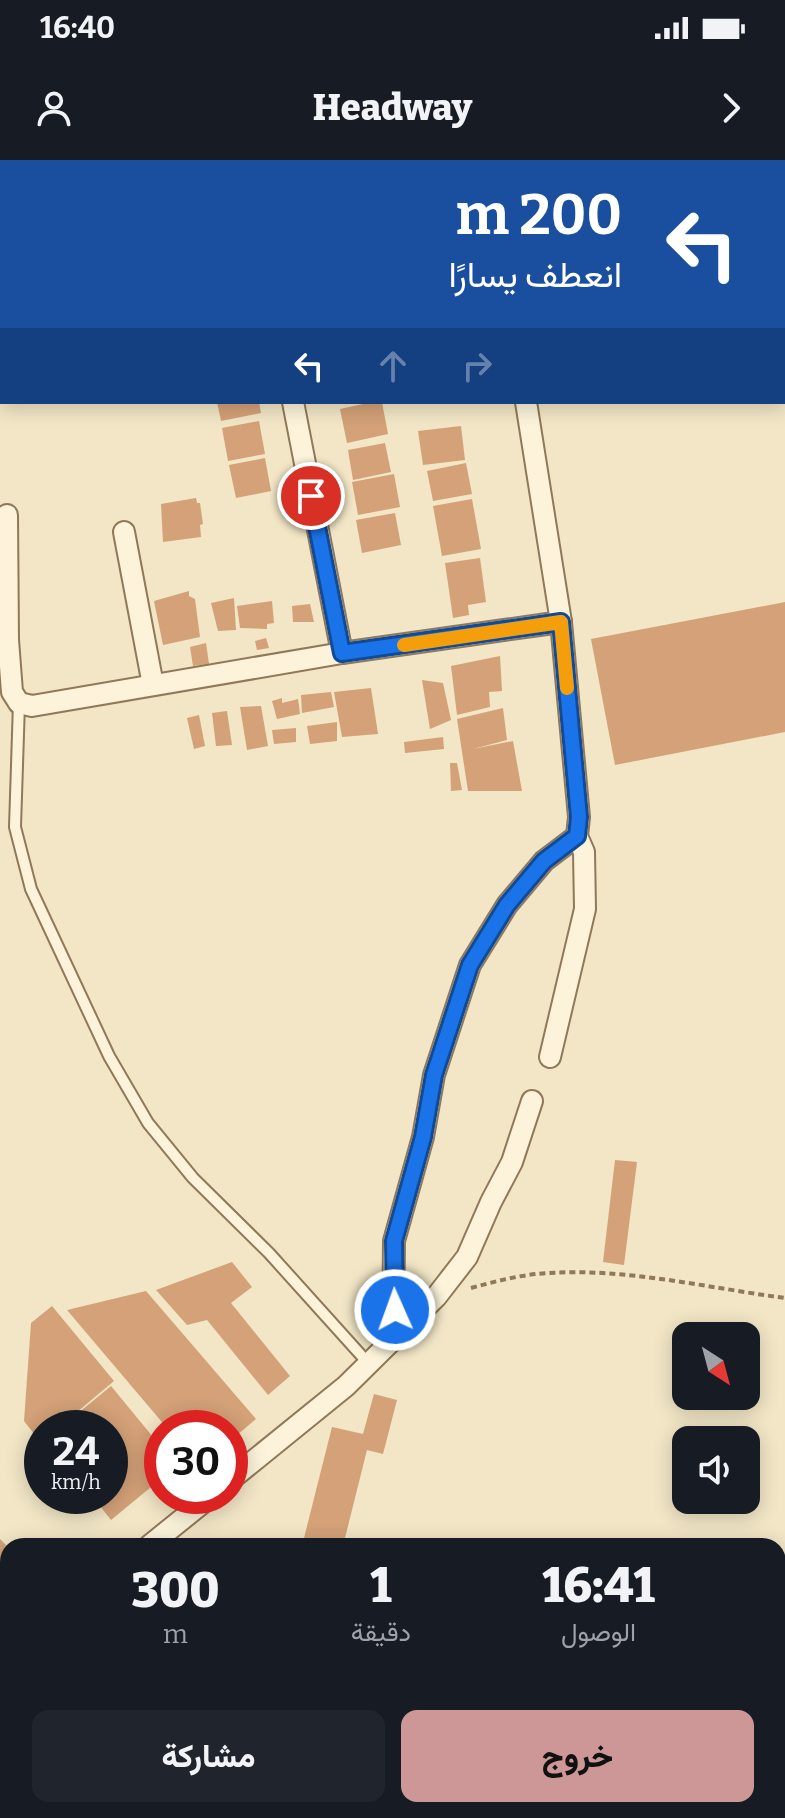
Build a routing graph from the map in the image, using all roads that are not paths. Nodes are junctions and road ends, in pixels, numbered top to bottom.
1 (293, 404) edge
2 (526, 404) edge
3 (7, 515) dead end
4 (124, 532) dead end
5 (561, 622) junction
6 (4, 640) edge
7 (342, 653) junction
8 (153, 685) junction
9 (19, 703) junction
10 (577, 836) junction
11 (550, 1057) dead end
12 (532, 1101) dead end
13 (393, 1340) junction
14 (369, 1364) junction
15 (248, 1465) edge
16 (189, 1514) edge
17 (160, 1538) edge

1 - 7 street
2 - 5 street
3 - 6 street
4 - 8 street
5 - 7 street
5 - 10 street
6 - 9 street
7 - 8 street
8 - 9 street
9 - 14 lane
10 - 11 street
10 - 13 street
12 - 13 street
13 - 14 street
14 - 15 street
16 - 17 street

